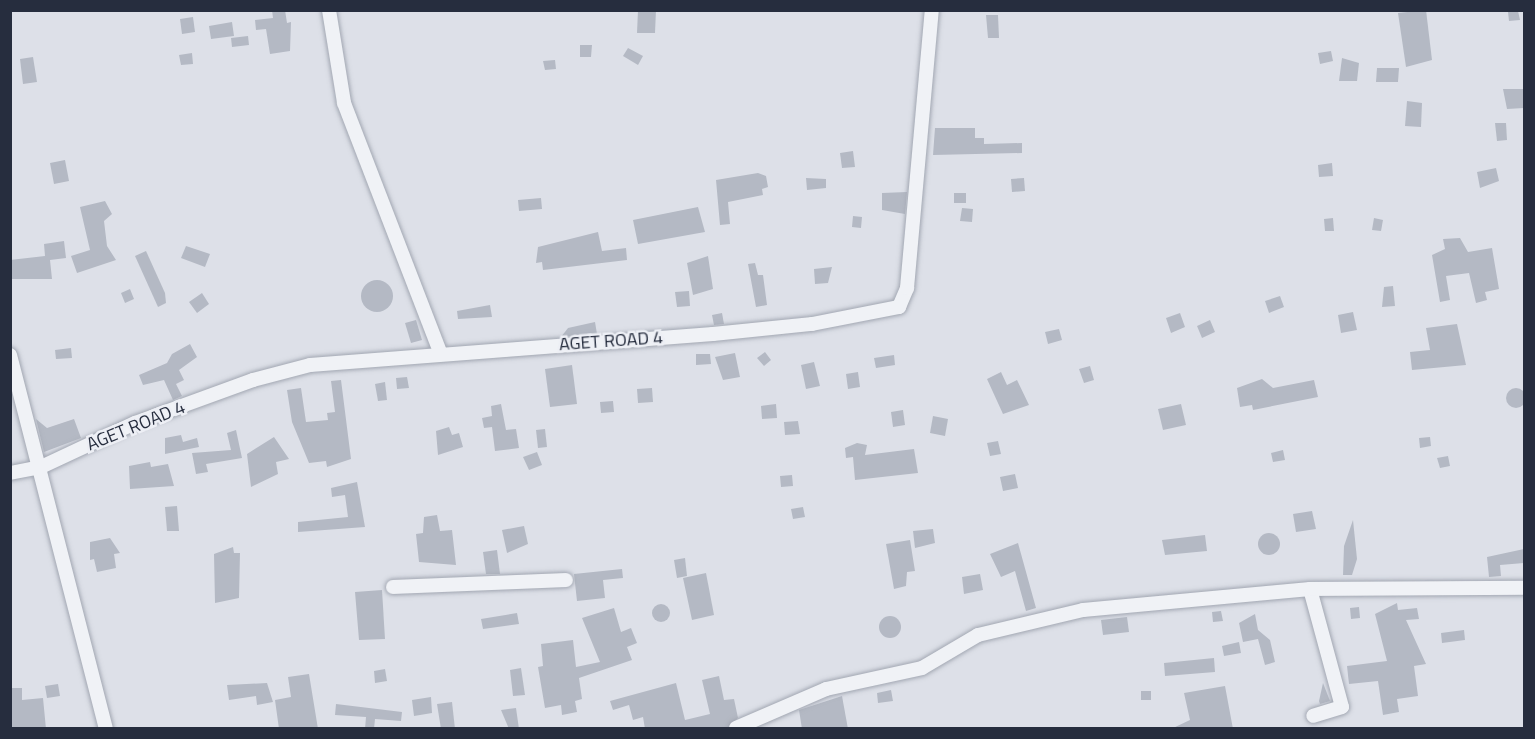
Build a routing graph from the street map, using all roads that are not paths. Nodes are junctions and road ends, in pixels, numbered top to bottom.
1 (328, 10) edge
2 (932, 10) edge
3 (441, 354) junction
4 (10, 355) edge
5 (41, 467) junction
6 (10, 473) edge
7 (566, 580) dead end
8 (393, 587) dead end
9 (1524, 588) edge
10 (1310, 589) junction
11 (1313, 716) dead end
12 (106, 729) edge
13 (736, 729) edge

1 - 3 street
2 - 3 street, AGET ROAD 4
3 - 5 street, AGET ROAD 4
4 - 5 street
5 - 6 street, AGET ROAD 4
5 - 12 street
7 - 8 street
9 - 10 street
10 - 11 street
10 - 13 street

